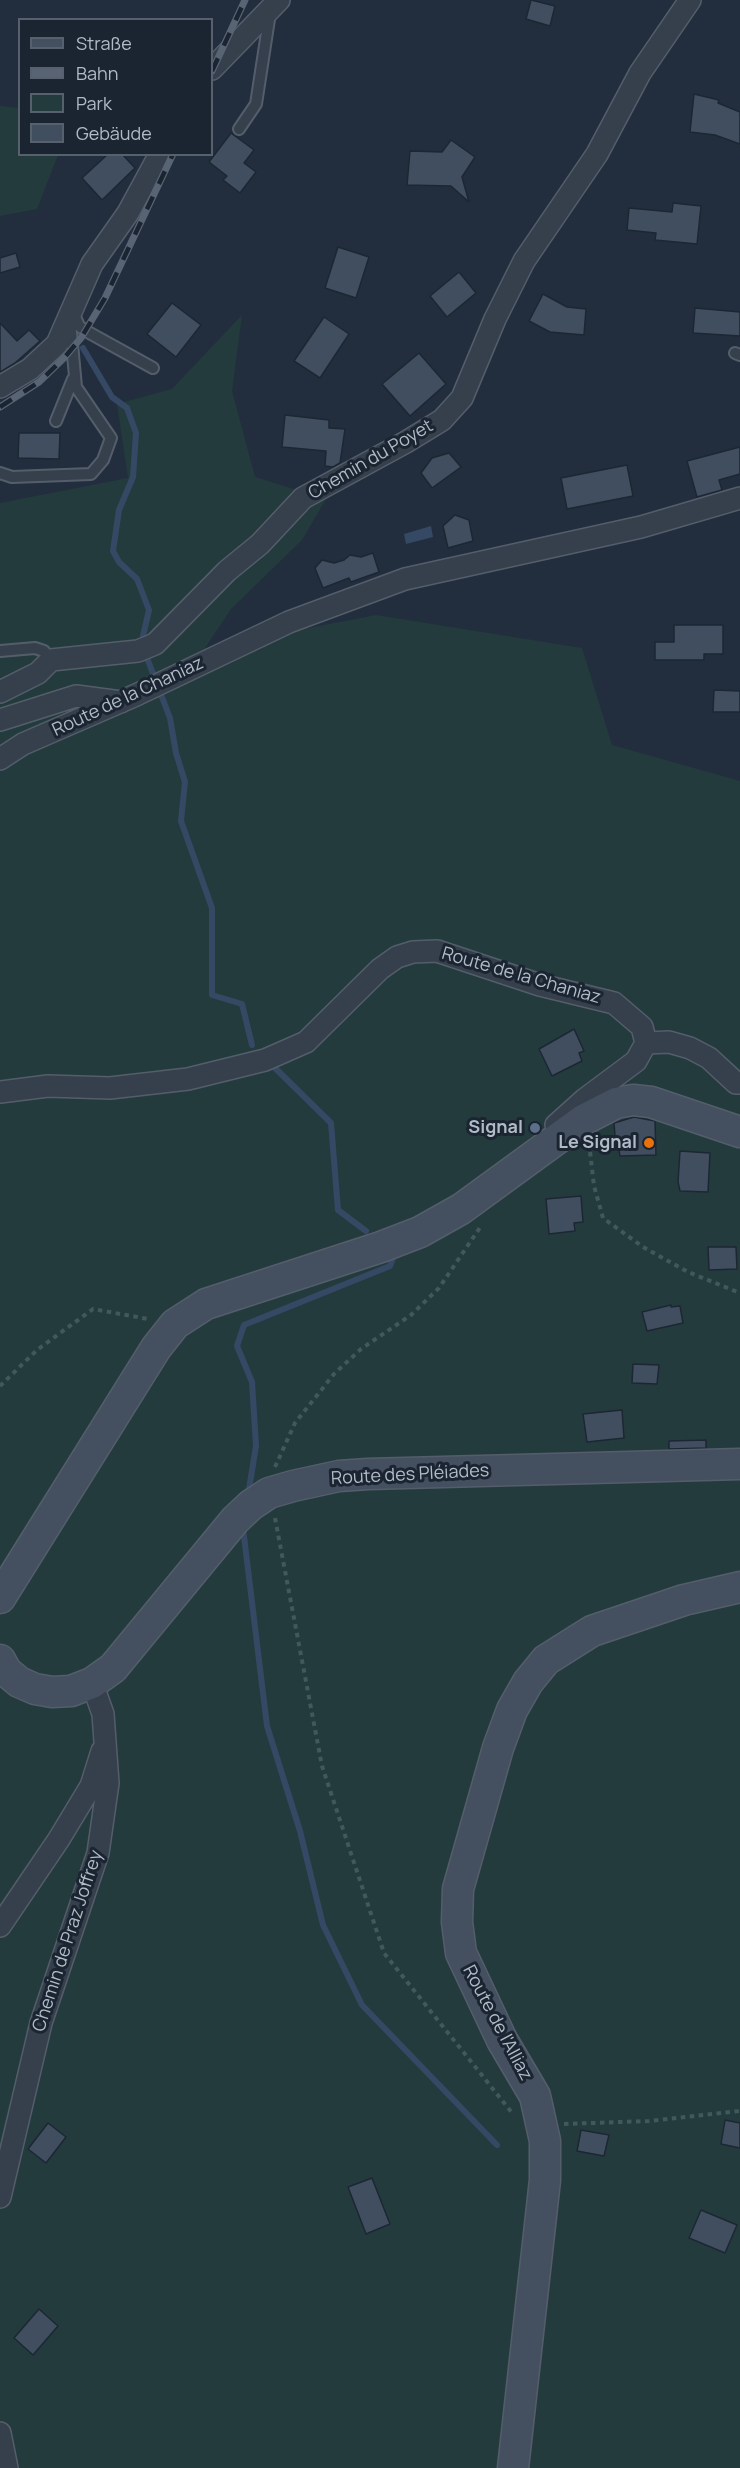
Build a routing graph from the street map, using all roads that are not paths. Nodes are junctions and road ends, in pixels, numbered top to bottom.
1 (690, 0) edge
2 (274, 5) edge
3 (213, 68) edge
4 (239, 129) dead end
5 (159, 156) edge
6 (70, 313) junction
7 (153, 368) dead end
8 (74, 376) junction
9 (0, 387) edge
10 (56, 421) dead end
11 (0, 474) edge
12 (740, 498) edge
13 (0, 651) edge
14 (51, 660) junction
15 (0, 692) edge
16 (129, 698) junction
17 (0, 720) edge
18 (0, 759) edge
19 (646, 1044) junction
20 (740, 1083) edge
21 (0, 1092) edge
22 (740, 1132) edge
23 (533, 1158) junction
24 (740, 1464) edge
25 (740, 1587) edge
26 (0, 1598) edge
27 (0, 1660) edge
28 (92, 1683) junction
29 (106, 1737) junction
30 (0, 1926) edge
31 (0, 2197) edge
32 (0, 2433) edge
33 (7, 2468) edge
34 (513, 2468) edge

1 - 14 street, Chemin du Poyet
2 - 3 street
2 - 4 lane
5 - 6 street
6 - 7 lane
6 - 8 lane
6 - 9 street
8 - 10 lane
8 - 11 lane
12 - 16 street, Route de la Chaniaz
13 - 14 lane
14 - 15 street
16 - 17 street
16 - 18 street, Route de la Chaniaz
19 - 20 street
19 - 21 street, Route de la Chaniaz
19 - 23 street
22 - 23 street
23 - 26 street
24 - 28 street, Route des Pléiades
25 - 34 street, Route de l'Alliaz
27 - 28 street, Route des Pléiades
28 - 29 street, Chemin de Praz Joffrey
29 - 30 street
29 - 31 street, Chemin de Praz Joffrey
32 - 33 street

